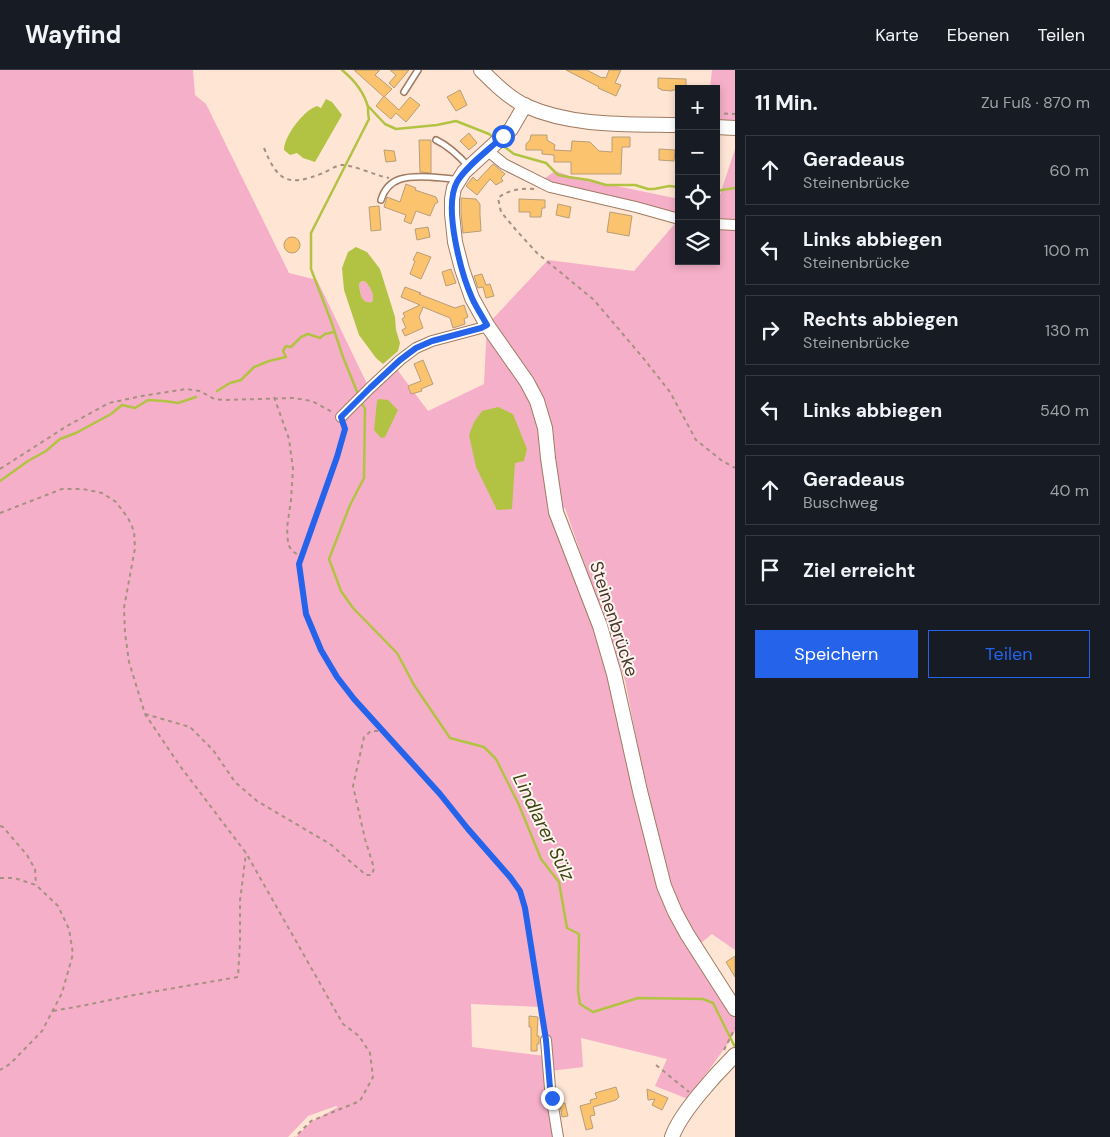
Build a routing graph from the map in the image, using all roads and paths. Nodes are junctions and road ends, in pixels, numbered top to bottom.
1 (418, 70) edge
2 (481, 70) edge
3 (404, 92) dead end
4 (525, 106) junction
5 (720, 113) edge
6 (735, 114) edge
7 (675, 125) edge
8 (720, 127) edge
9 (735, 128) edge
10 (436, 140) dead end
11 (495, 144) junction
12 (264, 148) dead end
13 (469, 168) junction
14 (400, 179) junction
15 (458, 180) junction
16 (550, 187) junction
17 (381, 200) dead end
18 (675, 219) edge
19 (720, 224) edge
20 (735, 225) edge
21 (487, 325) junction
22 (274, 398) junction
23 (341, 417) junction
24 (735, 468) edge
25 (0, 469) edge
26 (0, 513) edge
27 (301, 557) junction
28 (145, 714) junction
29 (382, 730) junction
30 (0, 826) edge
31 (246, 853) junction
32 (0, 878) edge
33 (36, 885) junction
34 (735, 1007) edge
35 (53, 1011) junction
36 (735, 1028) edge
37 (546, 1040) joint
38 (729, 1056) edge
39 (656, 1065) dead end
40 (0, 1070) edge
41 (697, 1098) junction
42 (295, 1137) edge
43 (558, 1137) edge
44 (672, 1137) edge

1 - 3 lane
2 - 4 main road
4 - 7 main road
4 - 11 main road, Steinenbrücke
5 - 6 path
8 - 9 main road
10 - 13 lane
11 - 13 main road, Steinenbrücke
11 - 16 street
12 - 14 path
13 - 15 main road, Steinenbrücke
14 - 15 lane
14 - 17 lane
15 - 21 main road, Steinenbrücke
16 - 18 street
16 - 24 path
19 - 20 street
21 - 23 street
21 - 34 main road, Steinenbrücke
22 - 23 path
22 - 25 path
22 - 27 path
23 - 27 path
26 - 28 path
27 - 29 path
28 - 29 path
28 - 31 path
29 - 37 path
30 - 33 path
31 - 35 path
31 - 42 path
32 - 33 path
33 - 35 path
35 - 40 path
36 - 38 path
37 - 43 street
38 - 41 main road
39 - 41 path
41 - 44 main road

